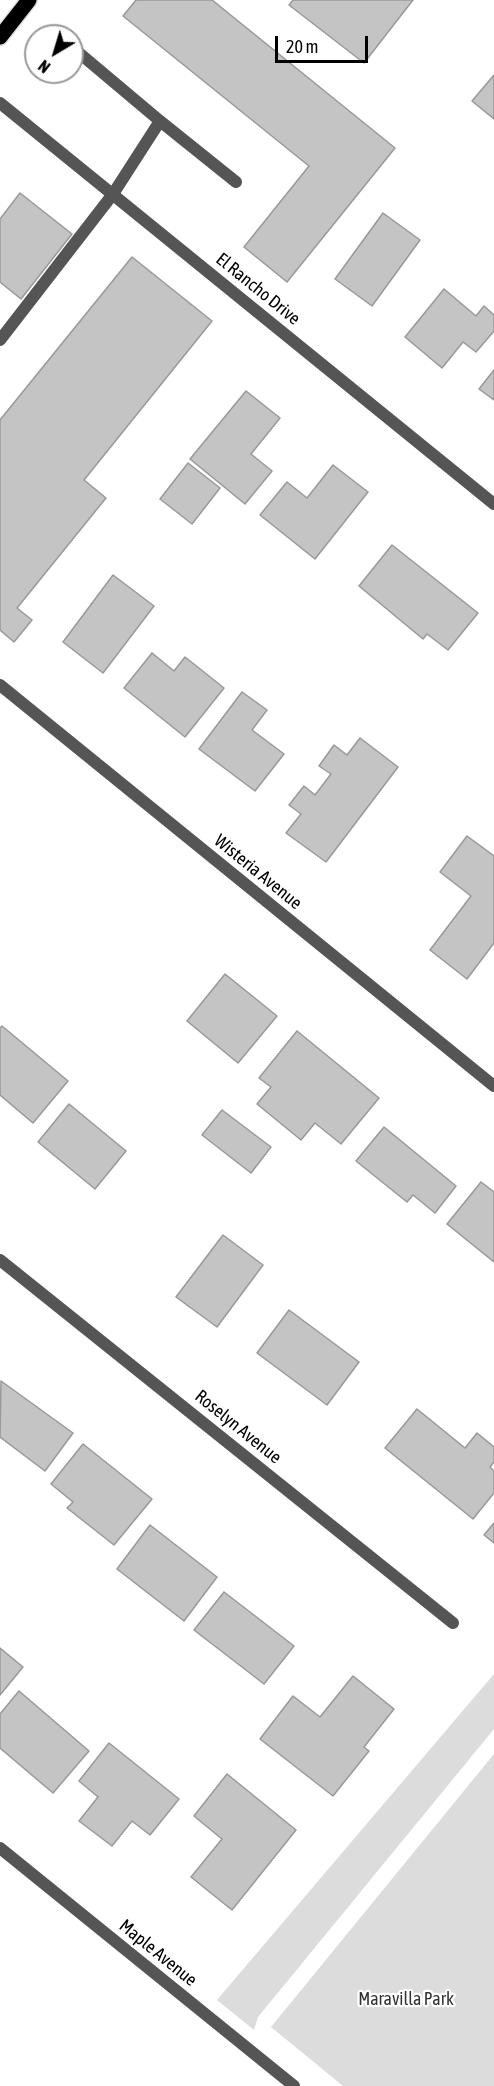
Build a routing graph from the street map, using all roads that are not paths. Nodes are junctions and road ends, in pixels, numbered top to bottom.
1 (29, 0) edge
2 (0, 37) edge
3 (84, 57) edge
4 (0, 103) edge
5 (160, 121) junction
6 (236, 182) dead end
7 (113, 194) junction
8 (0, 340) edge
9 (494, 504) edge
10 (0, 685) edge
11 (494, 1086) edge
12 (0, 1260) edge
13 (453, 1623) dead end
14 (0, 1848) edge
15 (294, 2086) edge

1 - 2 main road
3 - 5 street
4 - 7 street, El Rancho Drive
5 - 6 street
5 - 7 street
7 - 8 street
7 - 9 street, El Rancho Drive
10 - 11 street, Wisteria Avenue
12 - 13 street, Roselyn Avenue
14 - 15 street, Maple Avenue

